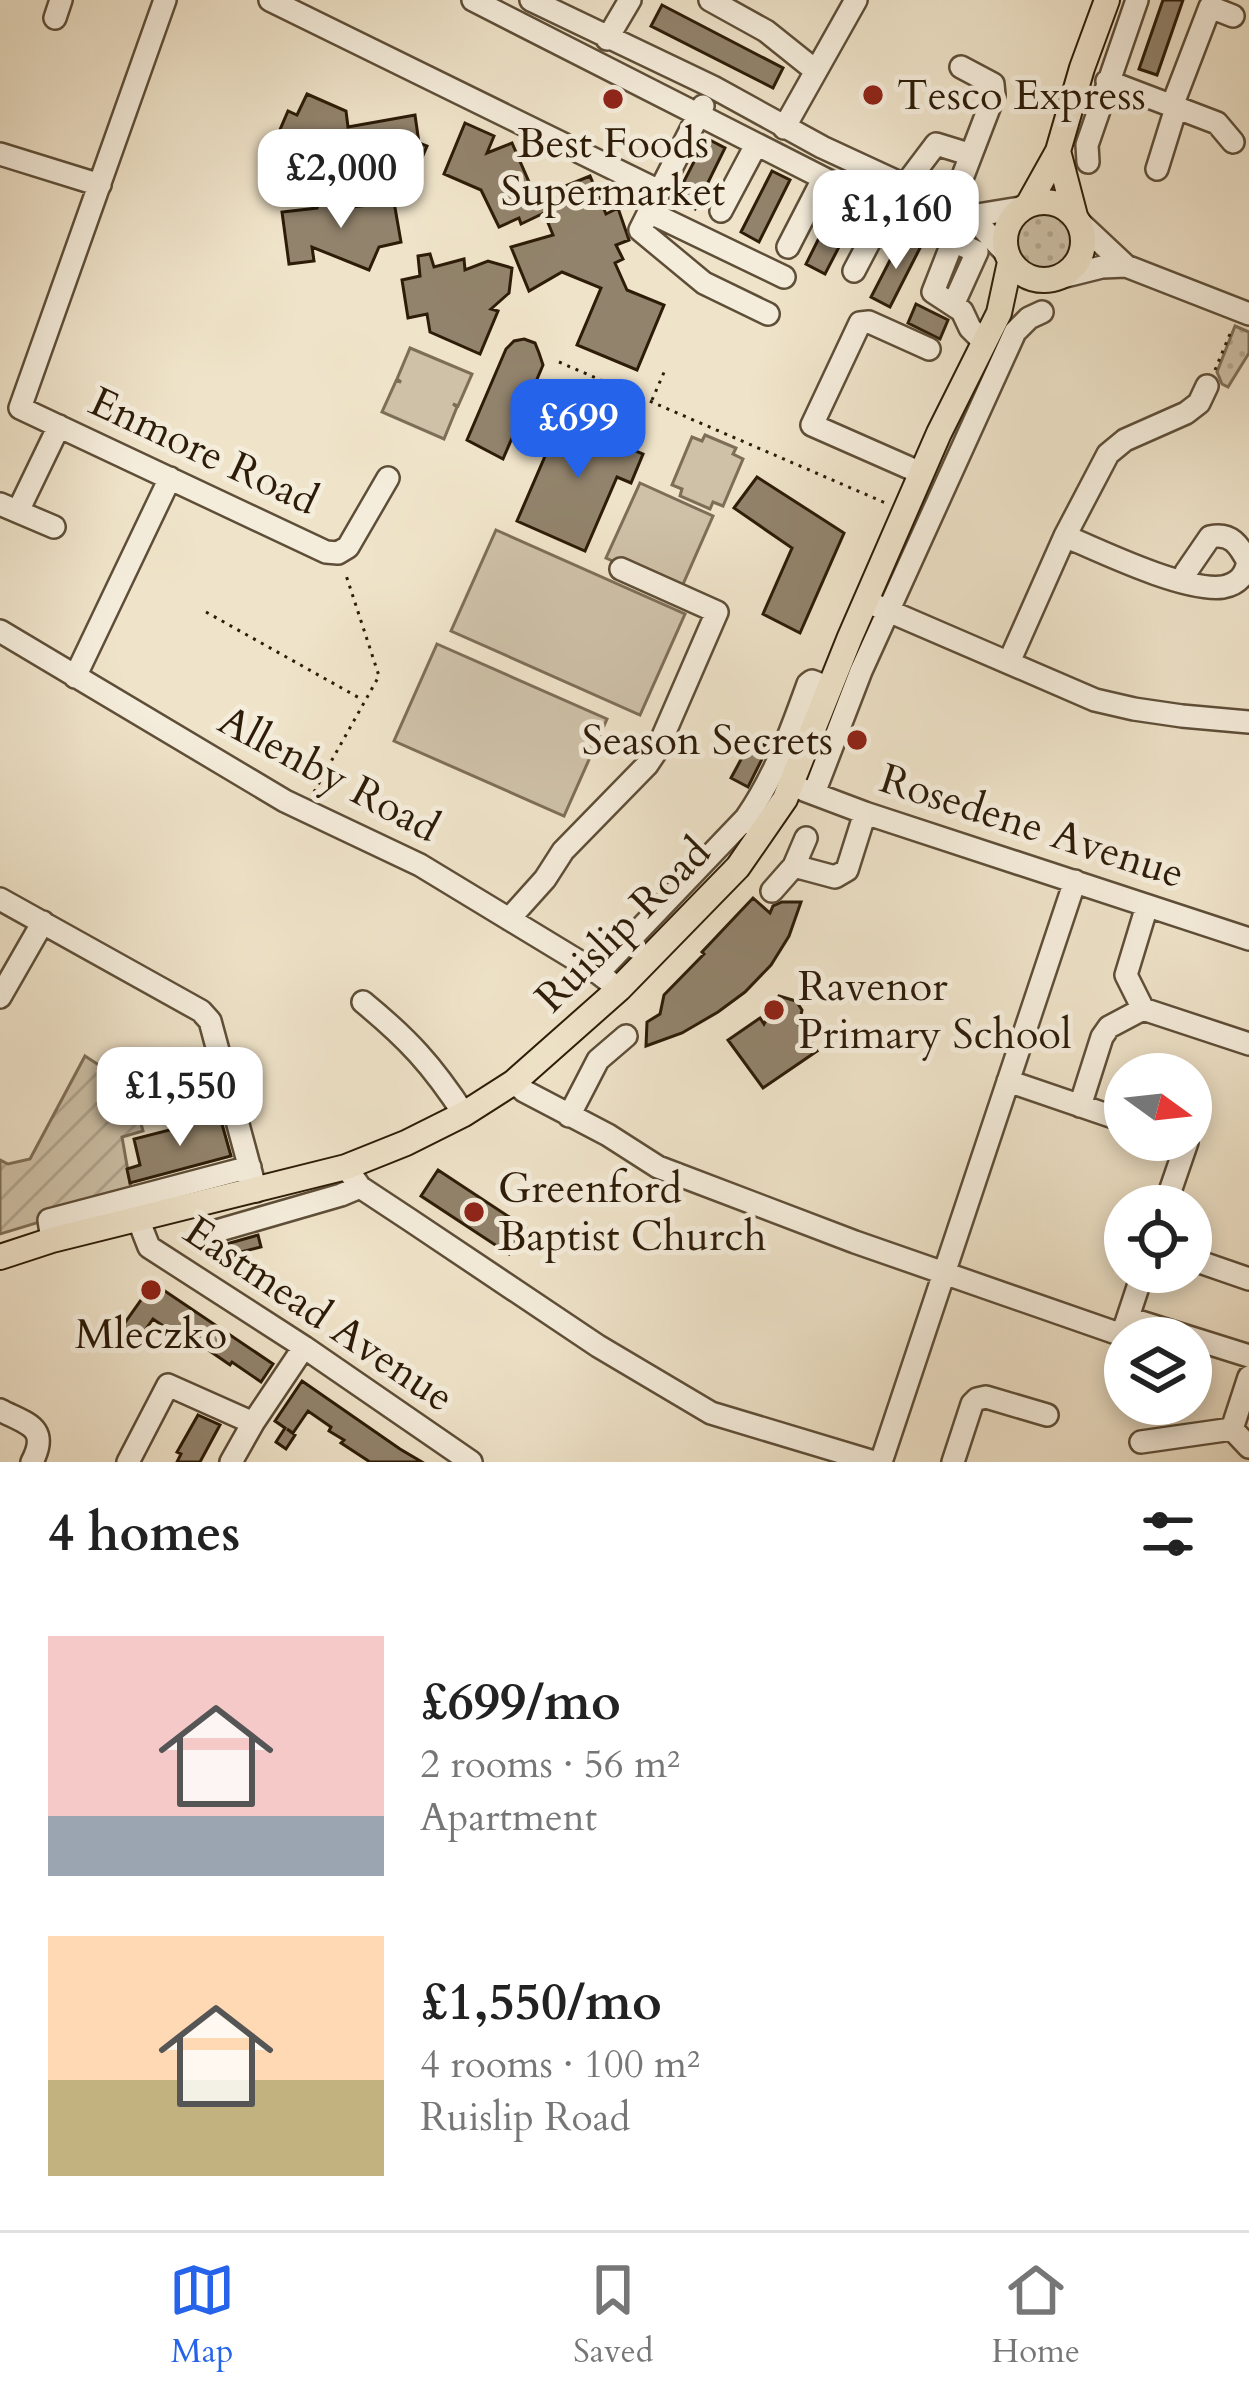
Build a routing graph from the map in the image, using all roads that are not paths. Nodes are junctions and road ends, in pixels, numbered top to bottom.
1 (165, 0) edge
2 (270, 0) edge
3 (472, 0) edge
4 (531, 0) edge
5 (630, 0) edge
6 (710, 0) edge
7 (856, 0) edge
8 (1107, 0) edge
9 (1137, 0) edge
10 (1233, 16) dead end
11 (607, 39) junction
12 (1092, 39) junction
13 (1119, 48) junction
14 (961, 67) dead end
15 (816, 71) junction
16 (1107, 81) junction
17 (712, 87) junction
18 (1174, 107) junction
19 (698, 116) junction
20 (784, 128) junction
21 (1233, 142) dead end
22 (756, 145) junction
23 (1058, 151) junction
24 (962, 152) dead end
25 (0, 154) edge
26 (1088, 162) dead end
27 (1157, 169) dead end
28 (823, 178) junction
29 (100, 184) junction
30 (905, 185) junction
31 (654, 201) junction
32 (1025, 206) junction
33 (886, 210) junction
34 (961, 211) junction
35 (721, 212) dead end
36 (1077, 219) junction
37 (788, 247) dead end
38 (1008, 257) junction
39 (1126, 266) junction
40 (854, 271) dead end
41 (784, 277) dead end
42 (1056, 278) junction
43 (1042, 312) dead end
44 (999, 313) junction
45 (768, 314) dead end
46 (1240, 321) edge
47 (983, 342) junction
48 (929, 349) dead end
49 (1210, 380) road end
50 (59, 426) junction
51 (922, 473) junction
52 (170, 478) junction
53 (388, 478) dead end
54 (9, 508) edge
55 (54, 527) dead end
56 (1066, 536) junction
57 (621, 569) dead end
58 (1183, 581) dead end
59 (877, 606) junction
60 (0, 632) edge
61 (1009, 662) junction
62 (75, 677) junction
63 (1249, 722) edge
64 (798, 774) junction
65 (865, 813) junction
66 (755, 826) junction
67 (806, 838) dead end
68 (794, 866) junction
69 (1075, 881) junction
70 (772, 890) dead end
71 (0, 899) edge
72 (1147, 906) junction
73 (509, 919) junction
74 (43, 922) junction
75 (1249, 939) edge
76 (598, 973) junction
77 (619, 989) junction
78 (0, 998) edge
79 (363, 1002) dead end
80 (1143, 1010) junction
81 (626, 1036) dead end
82 (1249, 1044) edge
83 (514, 1082) junction
84 (1008, 1082) junction
85 (1080, 1106) junction
86 (464, 1114) junction
87 (1104, 1114) edge
88 (568, 1116) junction
89 (353, 1177) junction
90 (253, 1179) junction
91 (144, 1210) junction
92 (213, 1232) dead end
93 (0, 1257) edge
94 (1212, 1266) edge
95 (945, 1273) junction
96 (1249, 1279) edge
97 (1104, 1329) edge
98 (1212, 1344) edge
99 (304, 1348) junction
100 (1249, 1356) edge
101 (1249, 1377) edge
102 (0, 1410) edge
103 (1047, 1415) dead end
104 (253, 1424) junction
105 (1232, 1429) junction
106 (1141, 1442) dead end
107 (1249, 1447) edge
108 (436, 1453) edge
109 (32, 1462) edge
110 (128, 1462) edge
111 (231, 1462) edge
112 (471, 1462) edge
113 (877, 1462) edge
114 (953, 1462) edge

1 - 29 street
2 - 31 street
3 - 19 street
4 - 11 street
5 - 11 street
6 - 15 street
7 - 15 street
8 - 12 main road
9 - 13 street
10 - 18 street
11 - 17 street
12 - 13 street
12 - 23 main road
13 - 16 street
14 - 34 street
15 - 20 street
16 - 18 street
16 - 26 street
17 - 19 street
17 - 20 street
18 - 21 street
18 - 27 street
19 - 22 street
19 - 31 street
20 - 30 street
22 - 28 street
22 - 35 street
23 - 32 main road
23 - 36 main road
24 - 30 street
25 - 29 street
28 - 33 street
28 - 37 street
29 - 50 street, Enmore Road
30 - 34 street
31 - 41 street
31 - 45 street
32 - 34 street
32 - 36 main road
32 - 38 main road
33 - 40 street
33 - 47 street
34 - 38 street
36 - 39 street
36 - 42 main road
38 - 42 main road
38 - 44 main road, Ruislip Road
39 - 42 street
39 - 46 street
42 - 44 main road, Ruislip Road
43 - 59 street
44 - 47 main road, Ruislip Road
47 - 51 main road, Ruislip Road
48 - 51 street
49 - 56 street
50 - 52 street, Enmore Road
50 - 54 street
51 - 59 main road, Ruislip Road
52 - 53 street, Enmore Road
52 - 62 street
54 - 55 street
56 - 58 street
56 - 61 street
57 - 73 street
59 - 61 street
59 - 64 main road, Ruislip Road
59 - 64 street
60 - 62 street, Allenby Road
61 - 63 street
62 - 73 street, Allenby Road
64 - 65 street, Rosedene Avenue
64 - 66 main road, Ruislip Road
65 - 68 street
65 - 69 street, Rosedene Avenue
66 - 76 street
66 - 77 main road, Ruislip Road
67 - 68 street
68 - 70 street
69 - 72 street, Rosedene Avenue
69 - 84 street
71 - 74 street
72 - 75 street, Rosedene Avenue
72 - 80 street
73 - 76 street, Allenby Road
74 - 78 street
74 - 90 street
76 - 77 street, Allenby Road
77 - 83 main road, Ruislip Road
79 - 86 street
80 - 82 street
80 - 85 street
81 - 88 street
83 - 86 main road, Ruislip Road
83 - 88 street
84 - 85 street
84 - 95 street
85 - 87 street
86 - 89 main road, Ruislip Road
88 - 95 street
89 - 90 main road, Ruislip Road
89 - 92 street
89 - 113 street
90 - 91 main road, Ruislip Road
91 - 93 main road, Ruislip Road
91 - 99 street, Eastmead Avenue
94 - 96 street
95 - 97 street
95 - 113 street
98 - 100 street
99 - 104 street
99 - 108 street, Eastmead Avenue
101 - 105 street
102 - 109 street
103 - 114 street
104 - 110 street
104 - 111 street
105 - 106 street
105 - 107 street
108 - 112 street, Eastmead Avenue

